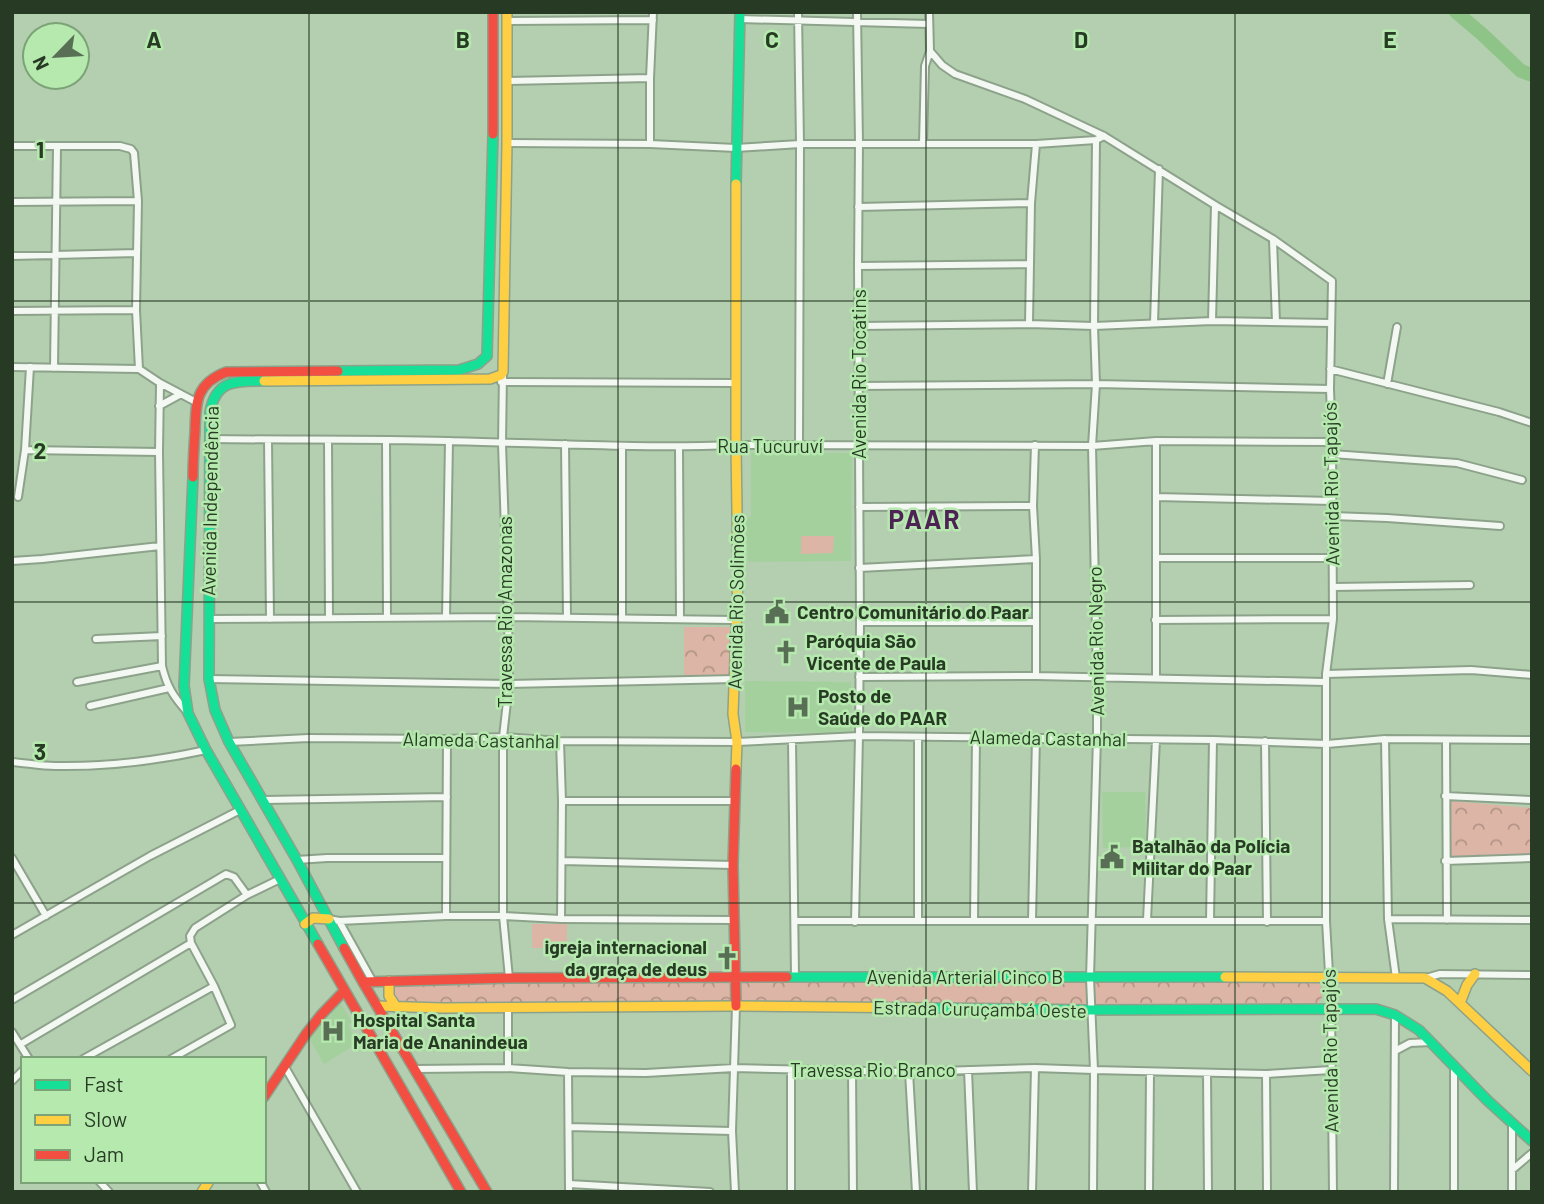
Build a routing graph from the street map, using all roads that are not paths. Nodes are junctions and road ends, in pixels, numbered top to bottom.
1 (493, 12) edge
2 (798, 12) edge
3 (857, 12) edge
4 (929, 12) edge
5 (653, 16) edge
6 (740, 16) edge
7 (507, 17) edge
8 (798, 22) junction
9 (857, 22) junction
10 (929, 24) junction
11 (930, 51) junction
12 (650, 78) junction
13 (507, 81) junction
14 (494, 110) junction
15 (1104, 136) junction
16 (1096, 141) junction
17 (507, 143) junction
18 (923, 143) junction
19 (650, 144) junction
20 (800, 144) junction
21 (859, 144) junction
22 (1036, 144) junction
23 (12, 146) edge
24 (57, 147) junction
25 (736, 148) junction
26 (1159, 170) junction
27 (138, 201) junction
28 (12, 202) edge
29 (56, 202) junction
30 (1031, 202) junction
31 (1215, 205) junction
32 (858, 207) junction
33 (1273, 239) junction
34 (137, 253) junction
35 (55, 255) junction
36 (12, 256) edge
37 (1030, 264) junction
38 (858, 266) junction
39 (135, 310) junction
40 (12, 311) edge
41 (56, 311) junction
42 (1212, 321) junction
43 (1276, 322) junction
44 (1154, 323) junction
45 (1331, 323) junction
46 (1029, 324) junction
47 (858, 326) junction
48 (1094, 326) junction
49 (1397, 327) dead end
50 (12, 367) edge
51 (30, 367) junction
52 (54, 368) junction
53 (139, 369) junction
54 (1330, 369) junction
55 (503, 377) junction
56 (160, 383) junction
57 (737, 383) junction
58 (1096, 384) junction
59 (1387, 384) junction
60 (858, 386) junction
61 (1330, 389) junction
62 (181, 394) junction
63 (197, 402) junction
64 (159, 406) junction
65 (1532, 423) edge
66 (209, 439) junction
67 (268, 440) junction
68 (328, 440) junction
69 (386, 441) junction
70 (449, 441) junction
71 (1156, 441) junction
72 (1332, 442) junction
73 (502, 444) junction
74 (565, 444) junction
75 (736, 445) junction
76 (1035, 445) junction
77 (622, 446) junction
78 (799, 446) junction
79 (859, 446) junction
80 (1092, 446) junction
81 (679, 447) junction
82 (25, 450) junction
83 (159, 452) junction
84 (1332, 454) junction
85 (1522, 480) dead end
86 (18, 497) dead end
87 (1156, 498) junction
88 (1332, 500) junction
89 (1033, 506) junction
90 (859, 507) junction
91 (1332, 516) junction
92 (1500, 526) dead end
93 (160, 547) junction
94 (1156, 558) junction
95 (1332, 558) junction
96 (1035, 559) junction
97 (12, 561) edge
98 (859, 568) junction
99 (1470, 584) dead end
100 (1333, 587) junction
101 (446, 617) junction
102 (508, 617) junction
103 (567, 617) junction
104 (329, 618) junction
105 (387, 618) junction
106 (622, 618) junction
107 (270, 619) junction
108 (680, 619) junction
109 (1333, 619) junction
110 (208, 620) junction
111 (735, 620) junction
112 (1155, 620) junction
113 (860, 622) junction
114 (1035, 622) junction
115 (162, 636) junction
116 (96, 639) dead end
117 (162, 666) junction
118 (1532, 675) edge
119 (1036, 676) junction
120 (859, 677) junction
121 (1097, 677) junction
122 (1156, 678) junction
123 (1326, 678) junction
124 (209, 679) junction
125 (734, 679) junction
126 (77, 682) dead end
127 (509, 684) junction
128 (169, 688) junction
129 (90, 706) dead end
130 (188, 713) junction
131 (859, 736) junction
132 (503, 737) junction
133 (918, 737) junction
134 (976, 737) junction
135 (1036, 738) junction
136 (1097, 738) junction
137 (447, 739) junction
138 (1385, 739) junction
139 (792, 740) junction
140 (1156, 740) junction
141 (1213, 740) junction
142 (1446, 740) junction
143 (1532, 740) edge
144 (560, 741) junction
145 (1265, 741) junction
146 (229, 742) junction
147 (737, 742) junction
148 (1327, 744) junction
149 (206, 750) junction
150 (12, 762) edge
151 (1445, 796) junction
152 (447, 797) junction
153 (263, 800) junction
154 (1532, 800) edge
155 (562, 801) junction
156 (734, 801) junction
157 (240, 810) junction
158 (12, 858) edge
159 (446, 858) junction
160 (1532, 858) edge
161 (297, 860) junction
162 (562, 861) junction
163 (1445, 861) junction
164 (733, 865) junction
165 (280, 879) junction
166 (247, 895) junction
167 (46, 916) junction
168 (446, 916) junction
169 (503, 916) junction
170 (561, 919) junction
171 (1388, 919) junction
172 (334, 920) junction
173 (734, 920) junction
174 (918, 920) junction
175 (1032, 920) junction
176 (1147, 920) junction
177 (1447, 920) junction
178 (1532, 920) edge
179 (795, 921) junction
180 (974, 921) junction
181 (1091, 921) junction
182 (1210, 921) junction
183 (1326, 921) junction
184 (855, 922) junction
185 (1267, 922) junction
186 (305, 924) junction
187 (12, 935) edge
188 (191, 943) junction
189 (1475, 974) junction
190 (1532, 975) edge
191 (1090, 976) junction
192 (795, 977) junction
193 (509, 978) junction
194 (736, 978) junction
195 (1396, 978) junction
196 (1425, 978) junction
197 (1328, 979) junction
198 (389, 981) junction
199 (368, 982) junction
200 (214, 986) junction
201 (344, 991) junction
202 (12, 1000) edge
203 (1460, 1003) junction
204 (377, 1006) junction
205 (736, 1006) junction
206 (397, 1008) junction
207 (508, 1008) junction
208 (1331, 1008) junction
209 (1091, 1010) junction
210 (1395, 1015) junction
211 (12, 1032) edge
212 (1431, 1042) junction
213 (21, 1044) junction
214 (1395, 1051) junction
215 (28, 1057) edge
216 (87, 1057) edge
217 (174, 1057) edge
218 (285, 1067) junction
219 (1454, 1067) junction
220 (508, 1068) junction
221 (734, 1068) junction
222 (1035, 1068) junction
223 (415, 1069) junction
224 (791, 1070) junction
225 (968, 1070) junction
226 (1094, 1070) junction
227 (1331, 1070) junction
228 (1532, 1071) edge
229 (568, 1072) junction
230 (852, 1072) junction
231 (909, 1072) junction
232 (1150, 1072) junction
233 (1207, 1073) junction
234 (1266, 1074) junction
235 (266, 1094) edge
236 (1512, 1124) junction
237 (569, 1127) junction
238 (732, 1131) junction
239 (1532, 1141) edge
240 (1532, 1153) edge
241 (1512, 1170) junction
242 (569, 1188) edge
243 (357, 1192) edge
244 (461, 1192) edge
245 (486, 1192) edge
246 (710, 1192) edge
247 (735, 1192) edge
248 (791, 1192) edge
249 (853, 1192) edge
250 (916, 1192) edge
251 (973, 1192) edge
252 (1032, 1192) edge
253 (1093, 1192) edge
254 (1149, 1192) edge
255 (1208, 1192) edge
256 (1267, 1192) edge
257 (1333, 1192) edge
258 (1394, 1192) edge
259 (1454, 1192) edge
260 (1511, 1192) edge

1 - 14 main road, Avenida Independência
2 - 8 street
3 - 9 street, Avenida Rio Tocatins
4 - 10 street
5 - 7 street
5 - 12 street
6 - 8 street
6 - 25 main road, Avenida Rio Solimões
7 - 13 main road
8 - 9 street
8 - 20 street
9 - 10 street
9 - 21 street, Avenida Rio Tocatins
10 - 11 street
11 - 15 street, Avenida Rio Tapajós
11 - 18 street
12 - 13 street
12 - 19 street
13 - 17 main road
14 - 17 main road
14 - 63 main road, Avenida Independência
15 - 16 street
15 - 26 street, Avenida Rio Tapajós
16 - 22 street
16 - 48 street, Avenida Rio Negro
17 - 19 street
17 - 55 main road
18 - 21 street
18 - 22 street
19 - 25 street
20 - 21 street
20 - 25 street
20 - 78 street
21 - 32 street, Avenida Rio Tocatins
22 - 30 street
23 - 24 street
24 - 27 street
24 - 29 street
25 - 57 main road, Avenida Rio Solimões
26 - 31 street, Avenida Rio Tapajós
26 - 44 street
27 - 29 street
27 - 34 street
28 - 29 street
29 - 35 street
30 - 32 street
30 - 37 street
31 - 33 street, Avenida Rio Tapajós
31 - 42 street
32 - 38 street, Avenida Rio Tocatins
33 - 43 street
33 - 45 street, Avenida Rio Tapajós
34 - 35 street
34 - 39 street
35 - 36 street
35 - 41 street
37 - 38 street
37 - 46 street
38 - 47 street, Avenida Rio Tocatins
39 - 41 street
39 - 53 street
40 - 41 street
41 - 52 street
42 - 43 street
42 - 44 street
43 - 45 street
44 - 48 street
45 - 54 street, Avenida Rio Tapajós
46 - 47 street
46 - 48 street
47 - 60 street, Avenida Rio Tocatins
48 - 58 street, Avenida Rio Negro
49 - 59 street
50 - 51 street
51 - 52 street
51 - 82 street
52 - 53 street
53 - 56 street
54 - 59 street
54 - 61 street, Avenida Rio Tapajós
55 - 57 street
55 - 66 main road, Avenida Independência
55 - 73 street, Travessa Rio Amazonas
56 - 62 street
56 - 64 street
57 - 75 main road, Avenida Rio Solimões
58 - 60 street
58 - 61 street
58 - 80 street, Avenida Rio Negro
59 - 65 street
60 - 79 street, Avenida Rio Tocatins
61 - 72 street, Avenida Rio Tapajós
62 - 63 street
62 - 64 street
63 - 130 main road, Avenida Independência
64 - 83 street
66 - 67 street, Rua Tucuruví
66 - 110 main road, Avenida Independência
67 - 68 street, Rua Tucuruví
67 - 107 street
68 - 69 street, Rua Tucuruví
68 - 104 street
69 - 70 street, Rua Tucuruví
69 - 105 street
70 - 73 street, Rua Tucuruví
70 - 101 street
71 - 72 street, Rua Tucuruví
71 - 80 street, Rua Tucuruví
71 - 87 street
72 - 84 street, Avenida Rio Tapajós
73 - 74 street, Rua Tucuruví
73 - 102 street, Travessa Rio Amazonas
74 - 77 street, Rua Tucuruví
74 - 103 street
75 - 78 street, Rua Tucuruví
75 - 81 street, Rua Tucuruví
75 - 111 main road, Avenida Rio Solimões
76 - 79 street, Rua Tucuruví
76 - 80 street, Rua Tucuruví
76 - 89 street
77 - 81 street, Rua Tucuruví
77 - 106 street
78 - 79 street, Rua Tucuruví
79 - 90 street, Avenida Rio Tocatins
80 - 121 street, Avenida Rio Negro
81 - 108 street
82 - 83 street
82 - 86 street
83 - 93 street
84 - 85 street
84 - 88 street, Avenida Rio Tapajós
87 - 88 street
87 - 94 street
88 - 91 street, Avenida Rio Tapajós
89 - 90 street
89 - 96 street
90 - 98 street, Avenida Rio Tocatins
91 - 92 street
91 - 95 street, Avenida Rio Tapajós
93 - 97 street
93 - 115 street
94 - 95 street
94 - 112 street
95 - 100 street, Avenida Rio Tapajós
96 - 98 street
96 - 114 street
98 - 113 street, Avenida Rio Tocatins
99 - 100 street
100 - 109 street, Avenida Rio Tapajós
101 - 102 street
101 - 105 street
102 - 103 street
102 - 127 street, Travessa Rio Amazonas
103 - 106 street
104 - 105 street
104 - 107 street
106 - 108 street
107 - 110 street
108 - 111 street
109 - 112 street
109 - 123 street, Avenida Rio Tapajós
110 - 124 main road, Avenida Independência
111 - 125 main road, Avenida Rio Solimões
112 - 122 street
113 - 114 street
113 - 120 street, Avenida Rio Tocatins
114 - 119 street
115 - 116 street
115 - 117 street
117 - 126 street
117 - 128 street
118 - 123 street
119 - 120 street
119 - 121 street
120 - 131 street, Avenida Rio Tocatins
121 - 122 street
121 - 136 street, Avenida Rio Negro
122 - 123 street
123 - 148 street, Avenida Rio Tapajós
124 - 127 street
124 - 146 main road, Avenida Independência
125 - 127 street
125 - 147 main road, Avenida Rio Solimões
127 - 132 street, Travessa Rio Amazonas
128 - 129 street
128 - 130 street
130 - 149 main road, Avenida Independência
131 - 133 street, Alameda Castanhal
131 - 139 street, Alameda Castanhal
131 - 184 street, Avenida Rio Tocatins
132 - 137 street, Alameda Castanhal
132 - 144 street, Alameda Castanhal
132 - 169 street, Travessa Rio Amazonas
133 - 134 street, Alameda Castanhal
133 - 174 street
134 - 135 street, Alameda Castanhal
134 - 180 street
135 - 136 street, Alameda Castanhal
135 - 175 street
136 - 140 street, Alameda Castanhal
136 - 181 street, Avenida Rio Negro
137 - 146 street, Alameda Castanhal
137 - 152 street
138 - 142 street, Alameda Castanhal
138 - 148 street, Alameda Castanhal
138 - 171 street
139 - 147 street, Alameda Castanhal
139 - 179 street
140 - 141 street, Alameda Castanhal
140 - 176 street
141 - 145 street, Alameda Castanhal
141 - 182 street
142 - 143 street, Alameda Castanhal
142 - 151 street
144 - 147 street, Alameda Castanhal
144 - 155 street
145 - 148 street, Alameda Castanhal
145 - 185 street
146 - 153 main road, Avenida Independência
147 - 156 main road, Avenida Rio Solimões
148 - 183 street, Avenida Rio Tapajós
149 - 150 street
149 - 157 main road, Avenida Independência
151 - 154 street
151 - 163 street
152 - 153 street
152 - 159 street
153 - 161 main road, Avenida Independência
155 - 156 street
155 - 162 street
156 - 164 main road, Avenida Rio Solimões
157 - 165 main road, Avenida Independência
157 - 167 street
158 - 167 street
159 - 161 street
159 - 168 street
160 - 163 street
161 - 172 main road, Avenida Independência
162 - 164 street
162 - 170 street
163 - 177 street
164 - 173 main road, Avenida Rio Solimões
165 - 166 street
165 - 186 main road, Avenida Independência
166 - 188 street
166 - 202 street
167 - 187 street
168 - 169 street
168 - 172 street
169 - 170 street
169 - 193 street, Travessa Rio Amazonas
170 - 173 street
171 - 177 street
171 - 195 street
172 - 186 main road
172 - 199 main road, Avenida Independência
173 - 194 main road, Avenida Rio Solimões
174 - 180 street
174 - 184 street
175 - 180 street
175 - 181 street
176 - 181 street
176 - 182 street
177 - 178 street
179 - 184 street
179 - 192 street
181 - 191 street, Avenida Rio Negro
182 - 185 street
183 - 185 street
183 - 197 street, Avenida Rio Tapajós
186 - 201 main road, Avenida Independência
188 - 200 street
188 - 213 street
189 - 190 street
189 - 196 street
189 - 203 main road
191 - 192 main road, Avenida Arterial Cinco B
191 - 197 main road, Avenida Arterial Cinco B
191 - 209 street, Avenida Rio Negro
192 - 194 main road, Avenida Arterial Cinco B
193 - 194 main road, Avenida Arterial Cinco B
193 - 198 main road, Avenida Arterial Cinco B
194 - 205 main road, Avenida Rio Solimões
195 - 196 main road, Avenida Arterial Cinco B
195 - 197 main road, Avenida Arterial Cinco B
196 - 203 main road
197 - 208 street, Avenida Rio Tapajós
198 - 199 main road, Avenida Arterial Cinco B
198 - 206 main road
199 - 204 main road, Avenida Independência
200 - 216 street
200 - 217 street
201 - 218 main road
201 - 244 main road, Avenida Independência
203 - 228 main road
204 - 206 main road, Estrada Curuçambá Oeste
204 - 223 main road, Avenida Independência
205 - 207 main road, Estrada Curuçambá Oeste
205 - 209 main road, Estrada Curuçambá Oeste
205 - 221 street, Avenida Rio Solimões
206 - 207 main road, Estrada Curuçambá Oeste
207 - 220 street
208 - 209 main road, Estrada Curuçambá Oeste
208 - 210 main road, Estrada Curuçambá Oeste
208 - 227 street, Avenida Rio Tapajós
209 - 226 street, Avenida Rio Negro
210 - 212 main road, Estrada Curuçambá Oeste
210 - 214 street
211 - 213 street
212 - 214 street
212 - 219 main road, Estrada Curuçambá Oeste
213 - 215 street
214 - 258 street
218 - 235 main road
218 - 243 street
219 - 236 main road, Estrada Curuçambá Oeste
219 - 259 street
220 - 223 street, Travessa Rio Branco
220 - 229 street, Travessa Rio Branco
221 - 224 street, Travessa Rio Branco
221 - 229 street, Travessa Rio Branco
221 - 238 street, Avenida Rio Solimões
222 - 225 street, Travessa Rio Branco
222 - 226 street, Travessa Rio Branco
222 - 252 street
223 - 245 main road, Avenida Independência
224 - 230 street, Travessa Rio Branco
224 - 248 street
225 - 231 street, Travessa Rio Branco
225 - 251 street
226 - 232 street, Travessa Rio Branco
226 - 253 street, Avenida Rio Negro
227 - 234 street, Travessa Rio Branco
227 - 257 street, Avenida Rio Tapajós
229 - 237 street
230 - 231 street, Travessa Rio Branco
230 - 249 street
231 - 250 street
232 - 233 street, Travessa Rio Branco
232 - 254 street
233 - 234 street, Travessa Rio Branco
233 - 255 street
234 - 256 street
236 - 239 main road, Estrada Curuçambá Oeste
236 - 241 street
237 - 238 street
237 - 242 street
238 - 247 street, Avenida Rio Solimões
240 - 241 street
241 - 260 street
242 - 246 street

